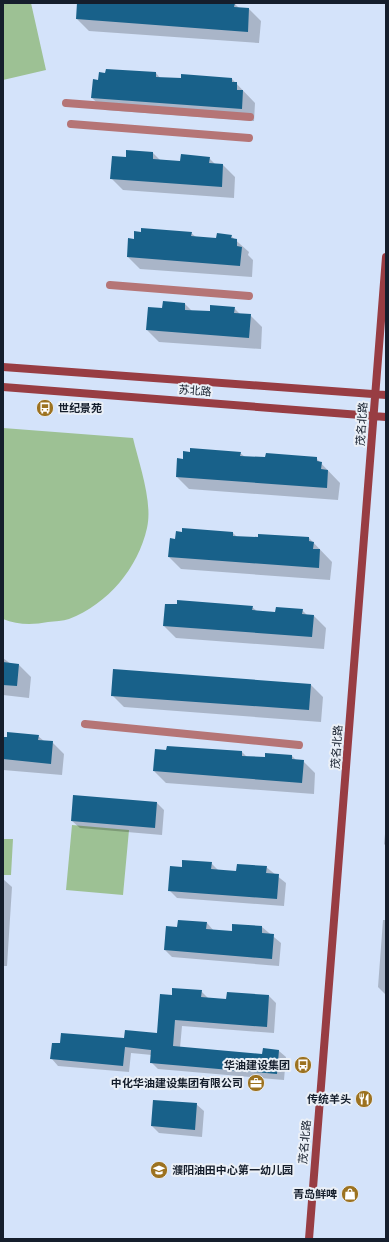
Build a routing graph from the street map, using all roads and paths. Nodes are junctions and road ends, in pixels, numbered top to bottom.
1 (66, 103) dead end
2 (250, 117) dead end
3 (72, 124) dead end
4 (249, 138) dead end
5 (386, 257) edge
6 (110, 285) dead end
7 (249, 296) dead end
8 (3, 367) edge
9 (3, 387) edge
10 (375, 395) junction
11 (386, 395) edge
12 (374, 416) junction
13 (386, 417) edge
14 (86, 724) dead end
15 (299, 745) dead end
16 (308, 1239) edge

1 - 2 street
3 - 4 street
5 - 10 street, 茂名北路
6 - 7 street
8 - 10 street, 苏北路
9 - 12 street, 苏北路
10 - 11 street, 苏北路
10 - 12 street, 茂名北路
12 - 13 street, 苏北路
12 - 16 street, 茂名北路
14 - 15 street

